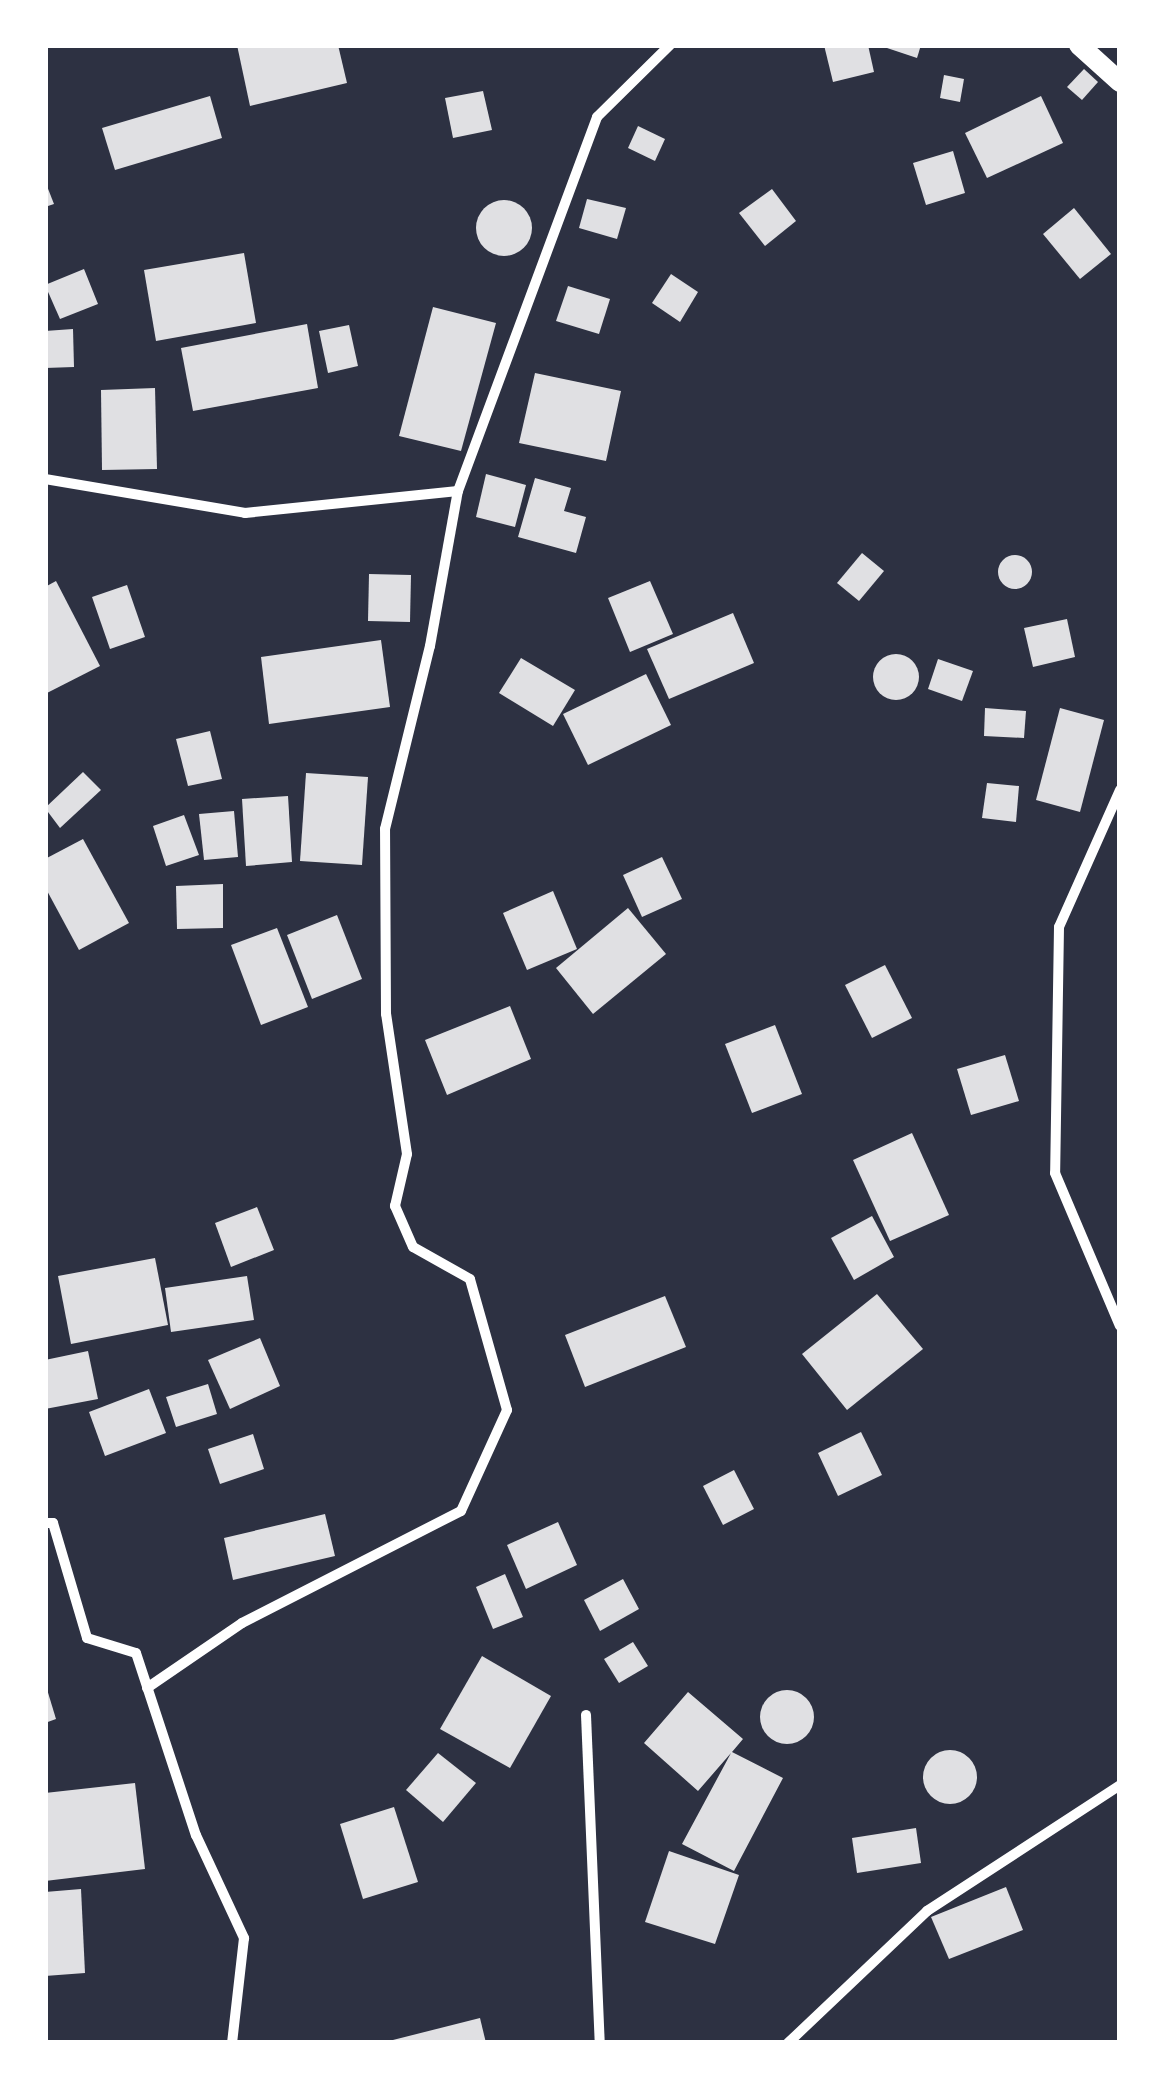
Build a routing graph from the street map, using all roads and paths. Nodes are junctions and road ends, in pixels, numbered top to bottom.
1 (670, 45) edge
2 (1080, 45) edge
3 (1120, 82) edge
4 (45, 479) edge
5 (458, 491) junction
6 (1120, 790) edge
7 (1120, 1326) edge
8 (45, 1523) edge
9 (147, 1688) junction
10 (586, 1715) dead end
11 (1120, 1785) edge
12 (232, 2043) edge
13 (600, 2043) edge
14 (788, 2043) edge

1 - 5 street
2 - 3 main road
4 - 5 street
5 - 9 street
6 - 7 street
8 - 9 street
9 - 12 street
10 - 13 street
11 - 14 street

